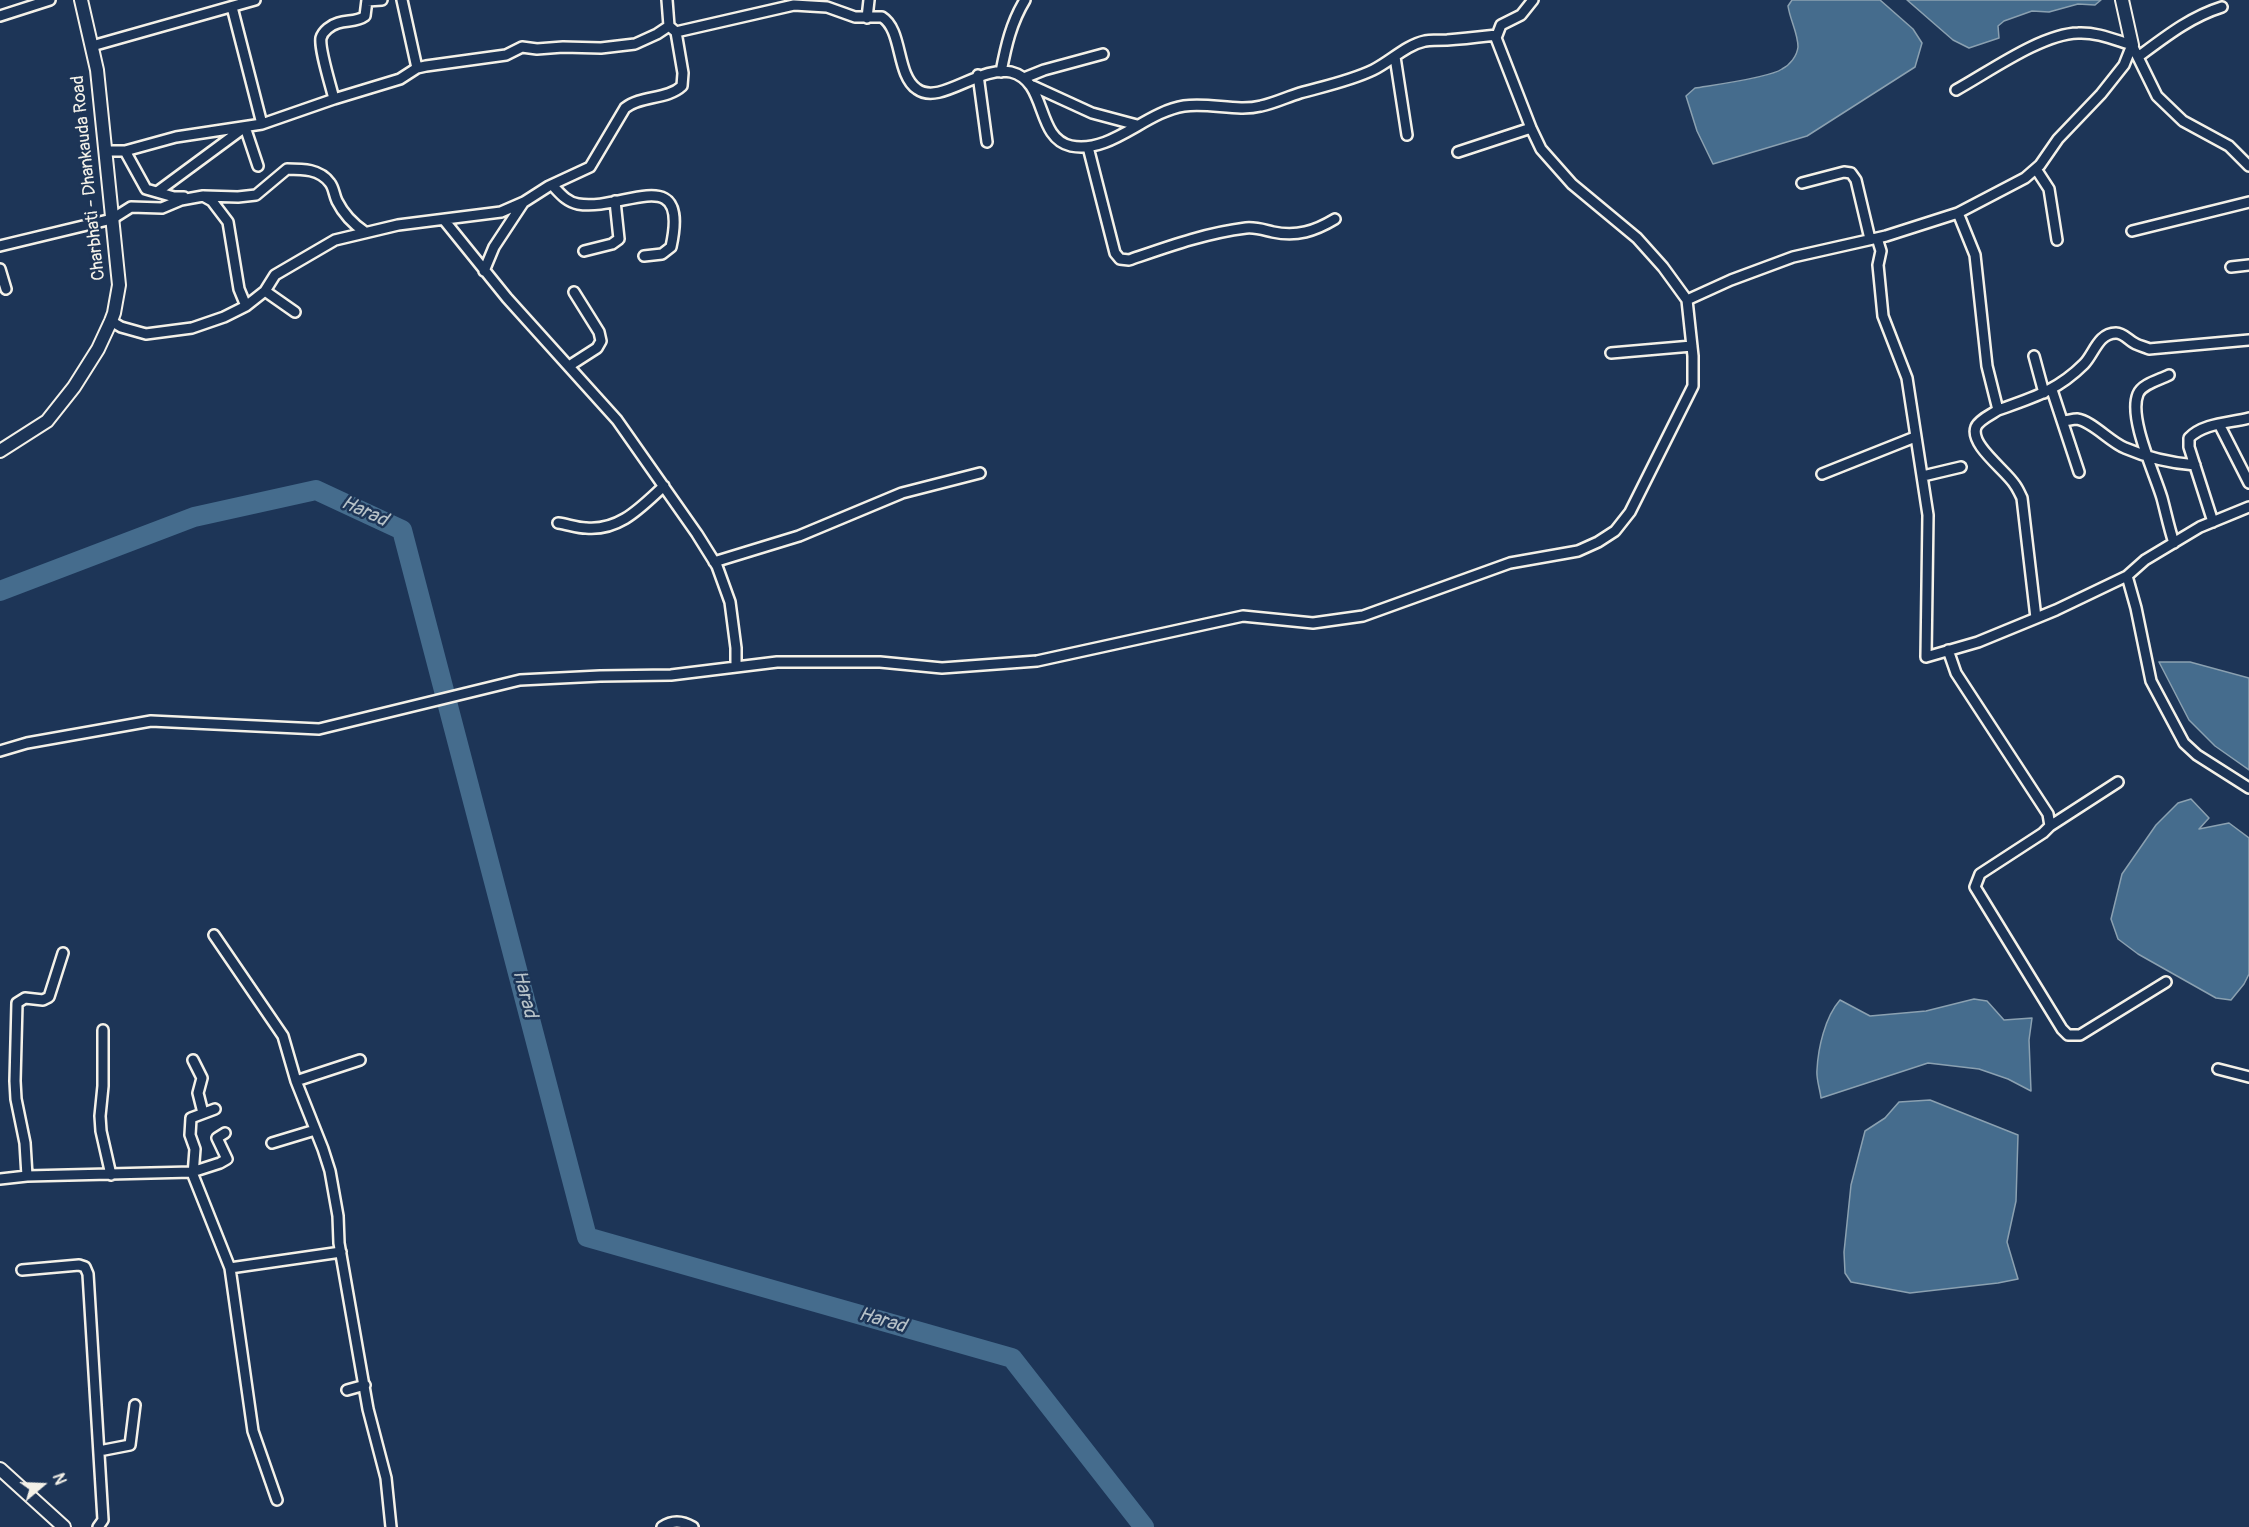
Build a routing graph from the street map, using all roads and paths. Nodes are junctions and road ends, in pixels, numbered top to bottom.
1 (50, 0) edge
2 (81, 0) edge
3 (255, 0) edge
4 (382, 0) edge
5 (402, 0) edge
6 (667, 0) edge
7 (869, 0) edge
8 (1025, 0) edge
9 (1533, 0) edge
10 (2122, 0) edge
11 (367, 1) edge
12 (794, 3) edge
13 (232, 7) junction
14 (2222, 7) dead end
15 (0, 16) edge
16 (867, 18) junction
17 (672, 29) junction
18 (1497, 35) junction
19 (92, 46) junction
20 (2135, 51) junction
21 (1104, 54) dead end
22 (1395, 57) junction
23 (417, 68) junction
24 (1001, 72) junction
25 (978, 75) junction
26 (1027, 82) junction
27 (1956, 90) dead end
28 (334, 99) junction
29 (262, 124) junction
30 (1137, 125) junction
31 (245, 127) junction
32 (1531, 128) junction
33 (1407, 135) dead end
34 (987, 142) dead end
35 (1088, 147) junction
36 (105, 151) junction
37 (125, 152) junction
38 (1458, 152) dead end
39 (258, 166) dead end
40 (2249, 166) edge
41 (2036, 169) junction
42 (1802, 183) dead end
43 (552, 184) junction
44 (152, 191) junction
45 (199, 197) junction
46 (615, 201) junction
47 (524, 202) junction
48 (2249, 202) edge
49 (141, 207) junction
50 (1958, 213) junction
51 (112, 219) junction
52 (1335, 219) dead end
53 (444, 220) junction
54 (2132, 231) dead end
55 (365, 232) junction
56 (1874, 238) junction
57 (2056, 240) dead end
58 (0, 246) edge
59 (584, 251) dead end
60 (644, 256) dead end
61 (2249, 266) edge
62 (2231, 267) dead end
63 (0, 269) edge
64 (484, 271) junction
65 (6, 290) dead end
66 (265, 291) junction
67 (574, 292) dead end
68 (1687, 300) junction
69 (246, 306) junction
70 (295, 312) dead end
71 (111, 321) junction
72 (2249, 340) edge
73 (1692, 346) junction
74 (1611, 353) dead end
75 (2034, 356) dead end
76 (568, 366) junction
77 (2169, 375) dead end
78 (2048, 391) junction
79 (1998, 410) junction
80 (2249, 418) edge
81 (2062, 421) junction
82 (2219, 424) junction
83 (1915, 437) junction
84 (0, 451) edge
85 (2145, 456) junction
86 (2194, 465) junction
87 (1961, 467) dead end
88 (2079, 472) dead end
89 (980, 473) dead end
90 (1822, 474) dead end
91 (1923, 476) junction
92 (2249, 483) edge
93 (664, 486) junction
94 (2249, 507) edge
95 (2213, 522) junction
96 (558, 523) dead end
97 (2174, 543) junction
98 (714, 562) junction
99 (2127, 576) junction
100 (2036, 618) junction
101 (1948, 650) junction
102 (736, 666) junction
103 (0, 751) edge
104 (2118, 782) dead end
105 (2249, 788) edge
106 (2050, 826) junction
107 (214, 935) dead end
108 (63, 953) dead end
109 (2166, 982) dead end
110 (103, 1030) dead end
111 (193, 1060) dead end
112 (360, 1060) dead end
113 (2218, 1069) dead end
114 (2249, 1077) edge
115 (296, 1081) junction
116 (215, 1109) dead end
117 (203, 1113) junction
118 (315, 1130) junction
119 (225, 1133) dead end
120 (272, 1143) dead end
121 (192, 1172) junction
122 (111, 1175) junction
123 (27, 1176) junction
124 (0, 1179) edge
125 (341, 1252) junction
126 (230, 1268) junction
127 (22, 1270) dead end
128 (365, 1385) junction
129 (347, 1390) dead end
130 (135, 1405) dead end
131 (99, 1450) junction
132 (0, 1469) edge
133 (277, 1500) dead end
134 (64, 1527) edge
135 (98, 1527) edge
136 (391, 1527) edge
137 (662, 1527) edge
138 (693, 1527) edge

1 - 15 street
2 - 19 street, Charbhati - Dhankauda Road
3 - 13 street
4 - 11 street
5 - 23 street
6 - 17 street
7 - 16 street
8 - 24 street
9 - 18 street
10 - 20 street
11 - 28 street
12 - 16 street
12 - 17 street
13 - 19 street
13 - 29 street
14 - 20 street
16 - 25 street
17 - 23 street
17 - 43 street
18 - 22 street
18 - 32 street
19 - 36 street, Charbhati - Dhankauda Road
20 - 27 street
20 - 40 street
20 - 41 street
21 - 26 street
22 - 30 street
22 - 33 street
23 - 28 street
24 - 25 street
24 - 26 street
25 - 34 street
26 - 30 street
26 - 35 street
28 - 29 street
29 - 31 street
30 - 35 street
31 - 37 street
31 - 39 street
31 - 44 street
32 - 38 street
32 - 68 street
35 - 52 street
36 - 37 street
36 - 51 street, Charbhati - Dhankauda Road
37 - 44 street
41 - 50 street
41 - 57 street
42 - 56 street
43 - 46 street
43 - 47 street
44 - 45 street
44 - 49 street
45 - 49 street
45 - 55 street
45 - 69 street
46 - 59 street
46 - 60 street
47 - 53 street
47 - 64 street
48 - 54 street
49 - 51 street
50 - 56 street
50 - 79 street
51 - 58 street
51 - 71 street, Charbhati - Dhankauda Road
53 - 55 street
53 - 64 street
55 - 66 street
56 - 68 street
56 - 83 street
61 - 62 street
63 - 65 street
64 - 76 street
66 - 69 street
66 - 70 street
67 - 76 street
68 - 73 street
69 - 71 street
71 - 84 street, Charbhati - Dhankauda Road
72 - 78 street
73 - 74 street
73 - 102 street
75 - 78 street
76 - 93 street
77 - 85 street
78 - 79 street
78 - 81 street
79 - 100 street
80 - 82 street
81 - 85 street
81 - 88 street
82 - 86 street
82 - 92 street
83 - 90 street
83 - 91 street
85 - 86 street
85 - 97 street
86 - 95 street
87 - 91 street
89 - 98 street
91 - 101 street
93 - 96 street
93 - 98 street
94 - 95 street
95 - 97 street
97 - 99 street
98 - 102 street
99 - 100 street
99 - 105 street
100 - 101 street
101 - 106 street
102 - 103 street
104 - 106 street
106 - 109 street
107 - 115 street
108 - 123 street
110 - 122 street
111 - 117 street
112 - 115 street
113 - 114 street
115 - 118 street
116 - 117 street
117 - 121 street
118 - 120 street
118 - 125 street
119 - 121 street
121 - 122 street
121 - 126 street
122 - 123 street
123 - 124 street
125 - 126 street
125 - 128 street
126 - 133 street
127 - 131 street
128 - 129 street
128 - 136 street
130 - 131 street
131 - 135 street
132 - 134 street
137 - 138 street

